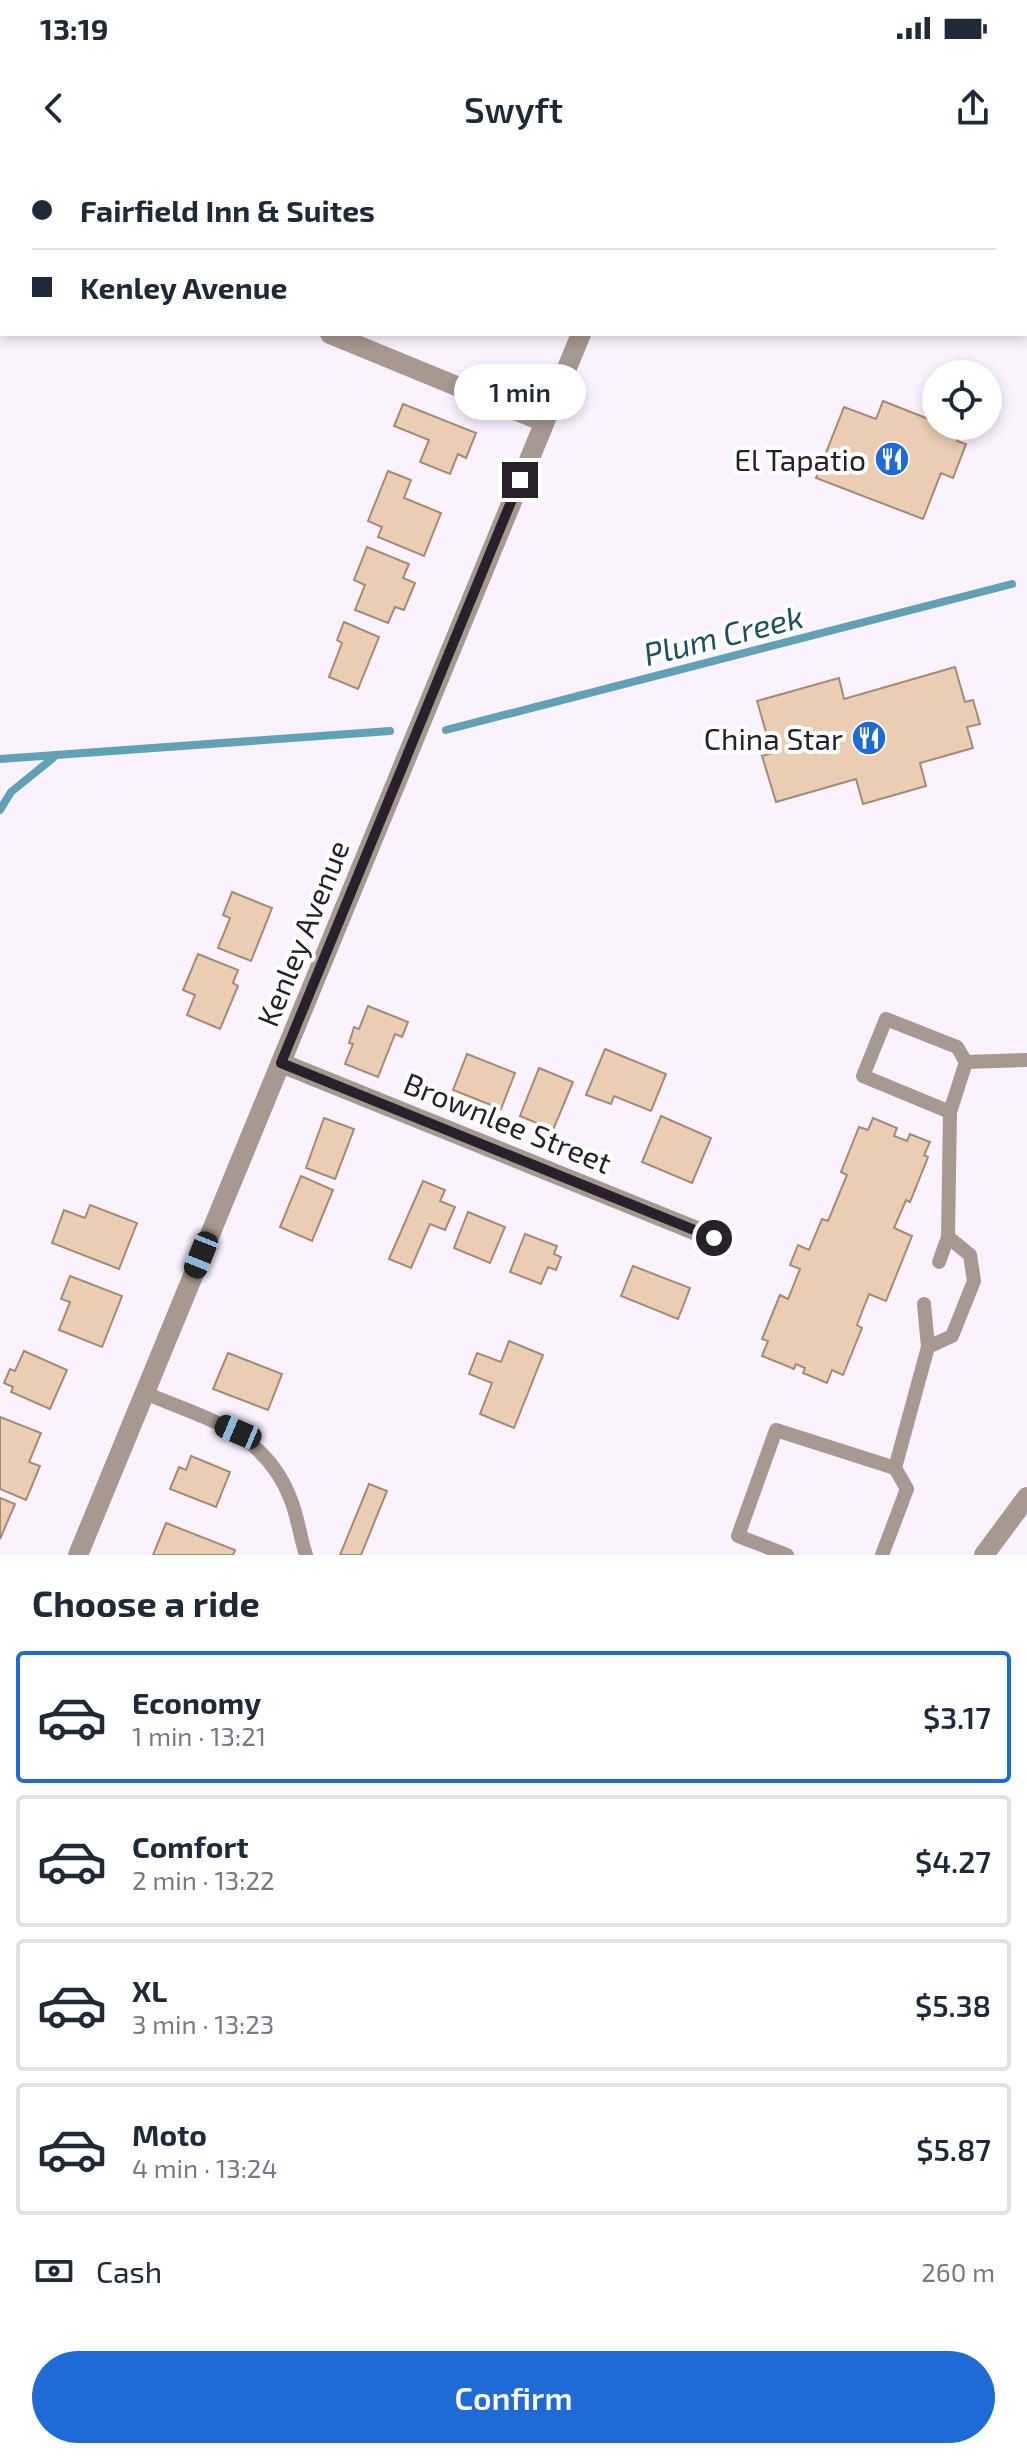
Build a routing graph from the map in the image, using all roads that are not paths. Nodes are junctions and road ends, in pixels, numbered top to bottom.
1 (335, 336) edge
2 (580, 336) edge
3 (544, 422) junction
4 (1027, 1060) edge
5 (966, 1062) junction
6 (281, 1063) junction
7 (950, 1112) junction
8 (948, 1237) junction
9 (714, 1238) dead end
10 (939, 1262) dead end
11 (924, 1304) dead end
12 (928, 1347) junction
13 (145, 1393) junction
14 (895, 1468) junction
15 (1027, 1497) edge
16 (78, 1555) edge
17 (306, 1555) edge
18 (787, 1555) edge
19 (882, 1555) edge
20 (984, 1555) edge

1 - 3 street
2 - 3 street, Kenley Avenue
3 - 6 street, Kenley Avenue
4 - 5 lane
5 - 7 lane
5 - 7 lane
6 - 9 street, Brownlee Street
6 - 13 street, Kenley Avenue
7 - 8 lane
8 - 10 lane
8 - 12 lane
11 - 12 lane
12 - 14 lane
13 - 16 street, Kenley Avenue
13 - 17 lane
14 - 18 lane
14 - 19 lane
15 - 20 street

